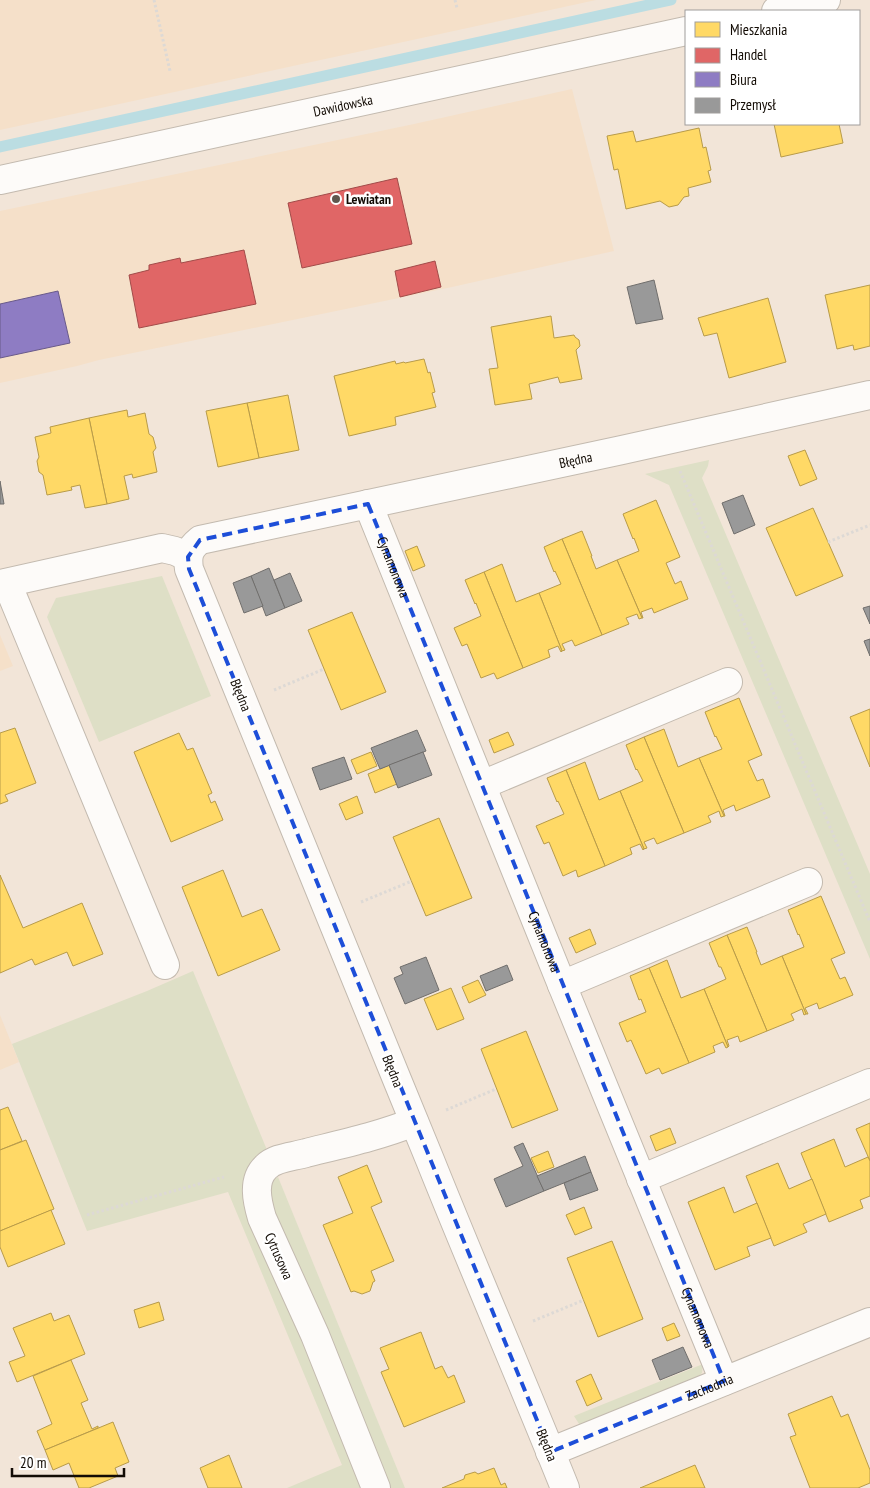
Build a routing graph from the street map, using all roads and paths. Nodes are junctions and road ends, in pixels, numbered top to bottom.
1 (154, 0) edge
2 (455, 0) edge
3 (826, 0) edge
4 (457, 8) dead end
5 (781, 10) edge
6 (685, 31) edge
7 (170, 71) dead end
8 (0, 180) edge
9 (868, 402) edge
10 (671, 439) junction
11 (368, 504) junction
12 (870, 525) edge
13 (828, 542) dead end
14 (188, 557) junction
15 (4, 584) edge
16 (324, 670) dead end
17 (728, 682) dead end
18 (270, 692) dead end
19 (482, 785) junction
20 (412, 881) dead end
21 (808, 882) dead end
22 (355, 904) dead end
23 (870, 922) edge
24 (165, 965) dead end
25 (562, 985) junction
26 (870, 1083) edge
27 (496, 1090) dead end
28 (442, 1112) dead end
29 (414, 1122) junction
30 (641, 1179) junction
31 (257, 1182) junction
32 (87, 1215) dead end
33 (584, 1300) dead end
34 (870, 1322) edge
35 (526, 1323) dead end
36 (724, 1381) junction
37 (550, 1452) junction
38 (376, 1488) edge
39 (565, 1488) edge

1 - 7 path
2 - 4 path
3 - 5 street
6 - 8 street, Dawidowska
9 - 10 street, Błędna
10 - 11 street, Błędna
10 - 23 path
11 - 14 street, Błędna
11 - 19 street, Cynamonowa
12 - 13 path
14 - 15 street
14 - 29 street, Błędna
15 - 24 street
16 - 18 path
17 - 19 street
19 - 25 street, Cynamonowa
20 - 22 path
21 - 25 street
25 - 30 street, Cynamonowa
26 - 30 street
27 - 28 path
29 - 31 street
29 - 37 street, Błędna
30 - 36 street, Cynamonowa
31 - 32 path
31 - 38 street, Cytrusowa
33 - 35 path
34 - 36 street, Zachodnia
36 - 37 street, Zachodnia
37 - 39 street, Błędna

